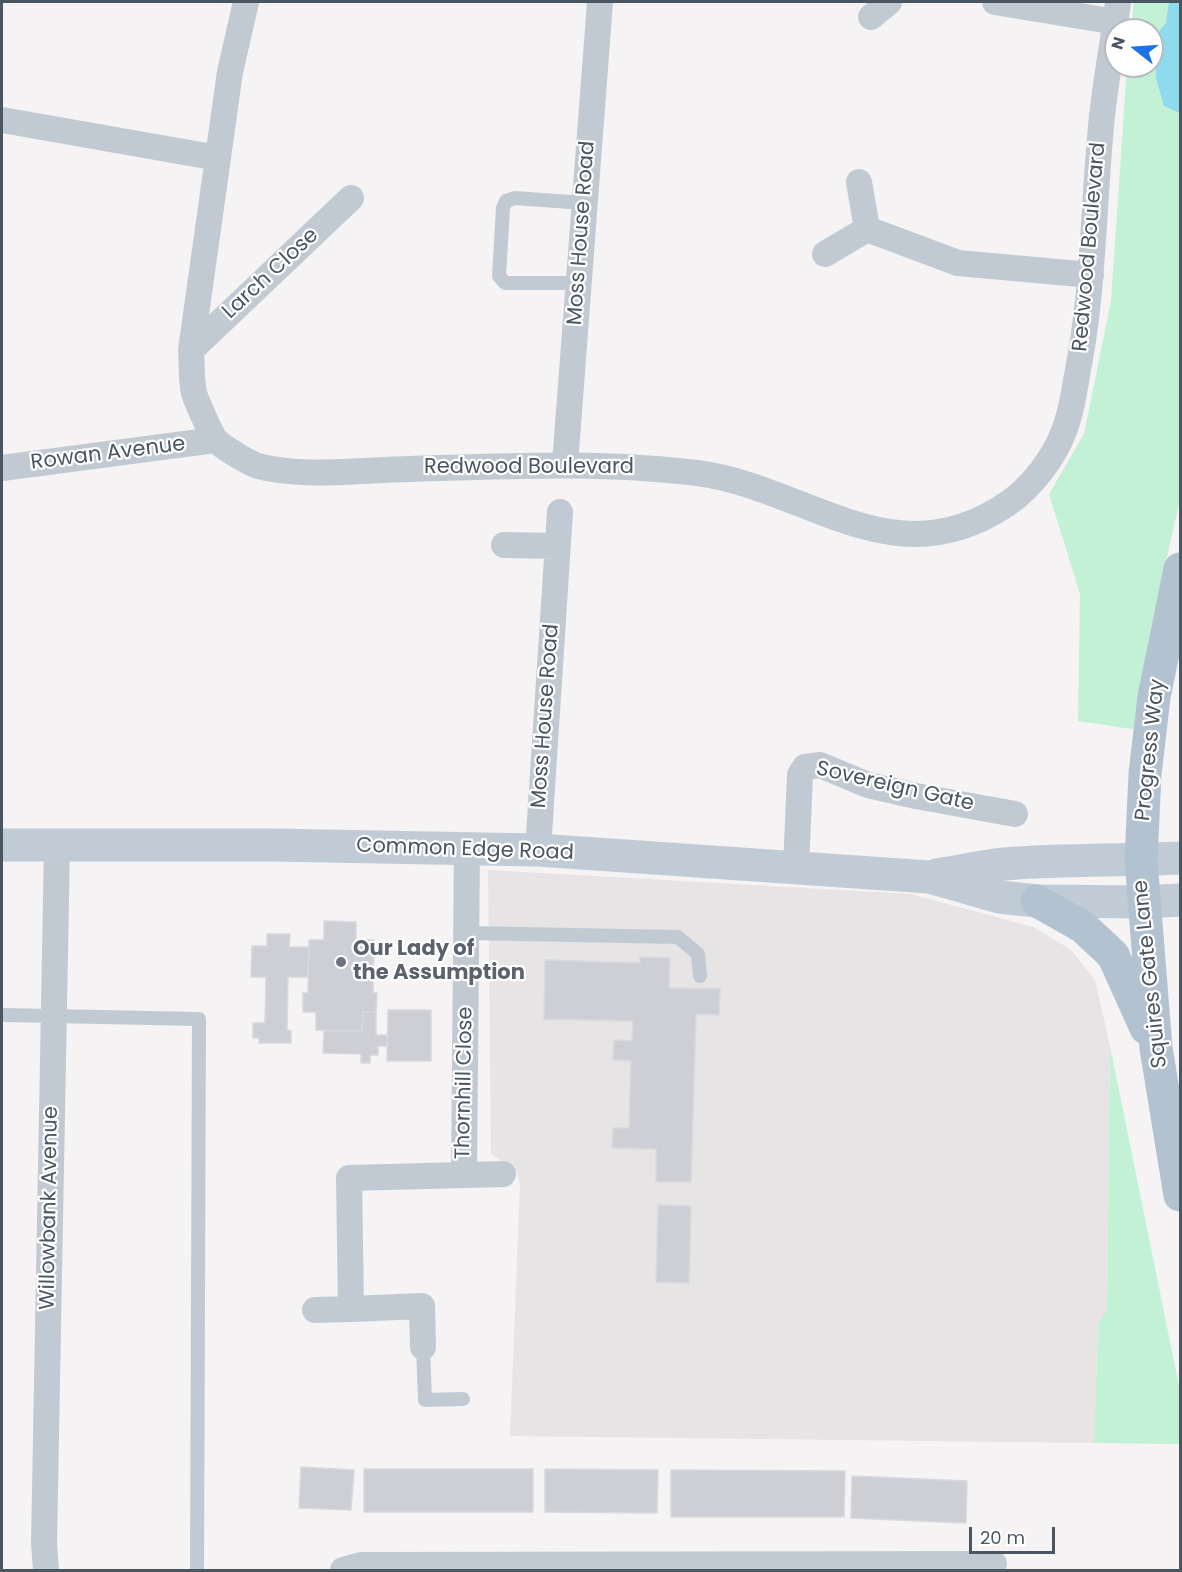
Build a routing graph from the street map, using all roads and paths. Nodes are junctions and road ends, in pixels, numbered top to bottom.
1 (246, 2) edge
2 (600, 2) edge
3 (995, 2) edge
4 (1117, 12) edge
5 (2, 120) edge
6 (218, 158) junction
7 (859, 182) dead end
8 (351, 198) dead end
9 (584, 203) junction
10 (867, 229) junction
11 (825, 254) dead end
12 (1091, 275) junction
13 (578, 283) junction
14 (191, 350) junction
15 (215, 440) junction
16 (565, 464) junction
17 (2, 468) edge
18 (560, 512) dead end
19 (504, 545) dead end
20 (558, 546) junction
21 (1180, 569) edge
22 (1015, 814) dead end
23 (2, 844) edge
24 (57, 845) junction
25 (467, 847) junction
26 (538, 850) junction
27 (1180, 858) edge
28 (1140, 860) junction
29 (796, 867) junction
30 (929, 877) junction
31 (1180, 900) edge
32 (1037, 901) junction
33 (1143, 902) junction
34 (467, 933) junction
35 (700, 976) dead end
36 (2, 1015) edge
37 (54, 1015) junction
38 (1156, 1048) junction
39 (464, 1174) junction
40 (502, 1174) dead end
41 (1180, 1195) edge
42 (351, 1309) junction
43 (315, 1310) dead end
44 (423, 1347) joint
45 (463, 1399) dead end
46 (994, 1564) dead end
47 (886, 1568) edge
48 (46, 1570) edge
49 (197, 1570) edge
50 (343, 1570) edge

1 - 6 street
2 - 9 street, Moss House Road
3 - 4 street
4 - 12 street, Redwood Boulevard
5 - 6 street
6 - 14 street
7 - 10 street
8 - 14 street, Larch Close
9 - 13 street, Moss House Road
9 - 13 lane
10 - 11 street
10 - 12 street
12 - 16 street, Redwood Boulevard
13 - 16 street, Moss House Road
14 - 15 street
15 - 16 street, Redwood Boulevard
15 - 17 street, Rowan Avenue
18 - 20 street, Moss House Road
19 - 20 street
20 - 26 street, Moss House Road
21 - 28 main road, Progress Way
22 - 29 street, Sovereign Gate
23 - 24 main road, Common Edge Road
24 - 25 main road, Common Edge Road
24 - 37 street, Willowbank Avenue
25 - 26 main road, Common Edge Road
25 - 34 street, Thornhill Close
26 - 29 main road, Common Edge Road
27 - 28 main road, Common Edge Road
28 - 30 main road, Common Edge Road
28 - 33 main road, Squires Gate Lane
29 - 30 main road, Common Edge Road
30 - 32 main road, Common Edge Road
31 - 33 main road, Common Edge Road
32 - 33 main road, Common Edge Road
32 - 38 main road
33 - 38 main road, Squires Gate Lane
34 - 35 lane
34 - 39 street, Thornhill Close
36 - 37 lane
37 - 48 street, Willowbank Avenue
37 - 49 lane
38 - 41 main road, Squires Gate Lane
39 - 40 street, Thornhill Close
39 - 42 street, Thornhill Close
42 - 43 street
42 - 44 street
44 - 45 lane
46 - 47 street
47 - 50 street

